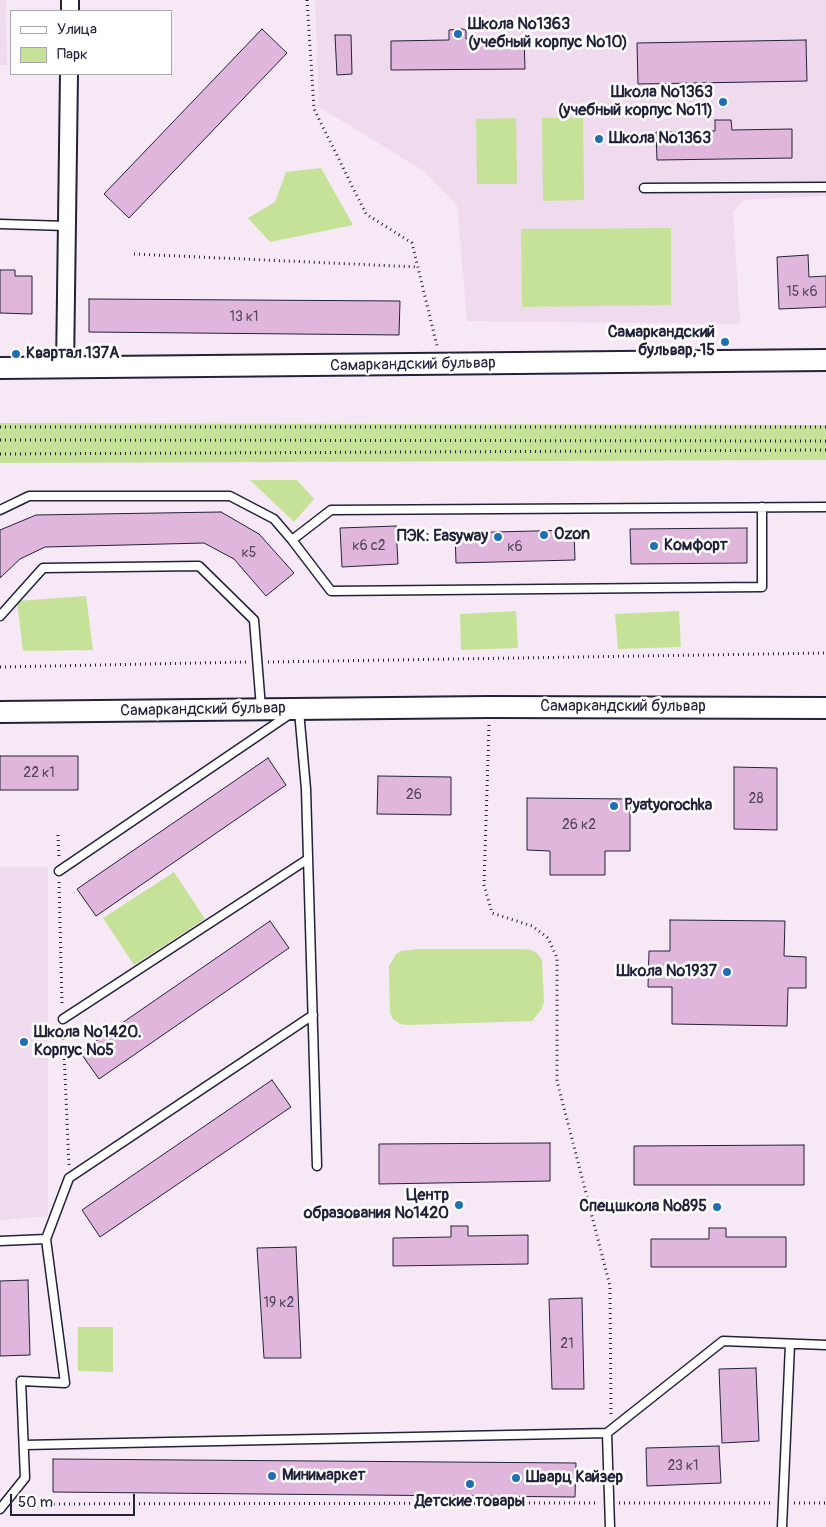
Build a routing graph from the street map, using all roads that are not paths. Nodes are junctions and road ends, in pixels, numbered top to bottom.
1 (69, 75) edge
2 (826, 186) edge
3 (644, 188) dead end
4 (0, 224) edge
5 (67, 226) junction
6 (826, 360) edge
7 (0, 368) edge
8 (65, 368) junction
9 (826, 507) edge
10 (762, 508) junction
11 (0, 510) edge
12 (292, 540) junction
13 (0, 616) edge
14 (826, 708) edge
15 (298, 709) junction
16 (262, 710) junction
17 (0, 712) edge
18 (308, 859) junction
19 (59, 871) dead end
20 (313, 1015) junction
21 (63, 1019) dead end
22 (317, 1166) dead end
23 (46, 1239) junction
24 (0, 1241) edge
25 (790, 1344) junction
26 (826, 1345) edge
27 (608, 1433) junction
28 (24, 1445) junction
29 (2, 1506) edge
30 (610, 1527) edge
31 (782, 1527) edge

1 - 5 street
2 - 3 lane
4 - 5 lane
5 - 8 street
6 - 8 street, Самаркандский бульвар
7 - 8 street, Самаркандский бульвар
9 - 10 lane
10 - 12 lane
10 - 12 lane
11 - 12 lane
13 - 16 lane
14 - 15 street, Самаркандский бульвар
15 - 16 street, Самаркандский бульвар
15 - 18 lane
15 - 19 lane
16 - 17 street, Самаркандский бульвар
18 - 20 lane
18 - 21 lane
20 - 22 lane
20 - 23 lane
23 - 24 lane
23 - 28 lane
25 - 26 lane
25 - 27 lane
25 - 31 lane
27 - 28 lane
27 - 30 lane
28 - 29 lane

